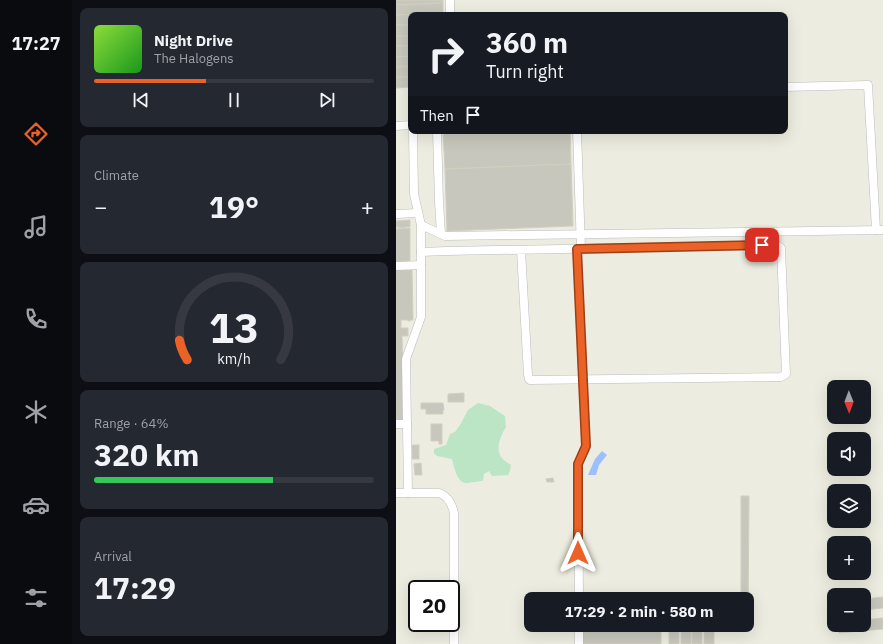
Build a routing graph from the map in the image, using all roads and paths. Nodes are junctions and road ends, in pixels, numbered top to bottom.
1 (450, 0) edge
2 (450, 12) edge
3 (788, 86) edge
4 (408, 125) edge
5 (396, 126) edge
6 (413, 134) edge
7 (437, 134) edge
8 (577, 134) edge
9 (418, 213) junction
10 (396, 214) edge
11 (421, 225) junction
12 (880, 230) edge
13 (667, 233) junction
14 (441, 234) junction
15 (580, 234) junction
16 (668, 247) junction
17 (579, 249) junction
18 (521, 250) junction
19 (421, 252) junction
20 (421, 265) junction
21 (396, 266) edge
22 (583, 379) junction
23 (396, 424) edge
24 (407, 424) junction
25 (396, 493) edge
26 (408, 493) junction
27 (578, 592) edge
28 (579, 632) edge
29 (454, 644) edge
30 (579, 644) edge

1 - 2 street
3 - 12 street
4 - 5 street
6 - 9 street
7 - 14 street
8 - 15 street
9 - 10 street
9 - 11 street
11 - 14 street
11 - 19 street
12 - 13 street
13 - 15 street
13 - 16 street
14 - 15 street
15 - 17 street
16 - 17 street
16 - 22 street
17 - 18 street
17 - 22 street
18 - 19 street
18 - 22 street
19 - 20 street
20 - 21 street
20 - 24 street
22 - 27 street
23 - 24 street
24 - 26 street
25 - 26 street
26 - 29 street
28 - 30 street

